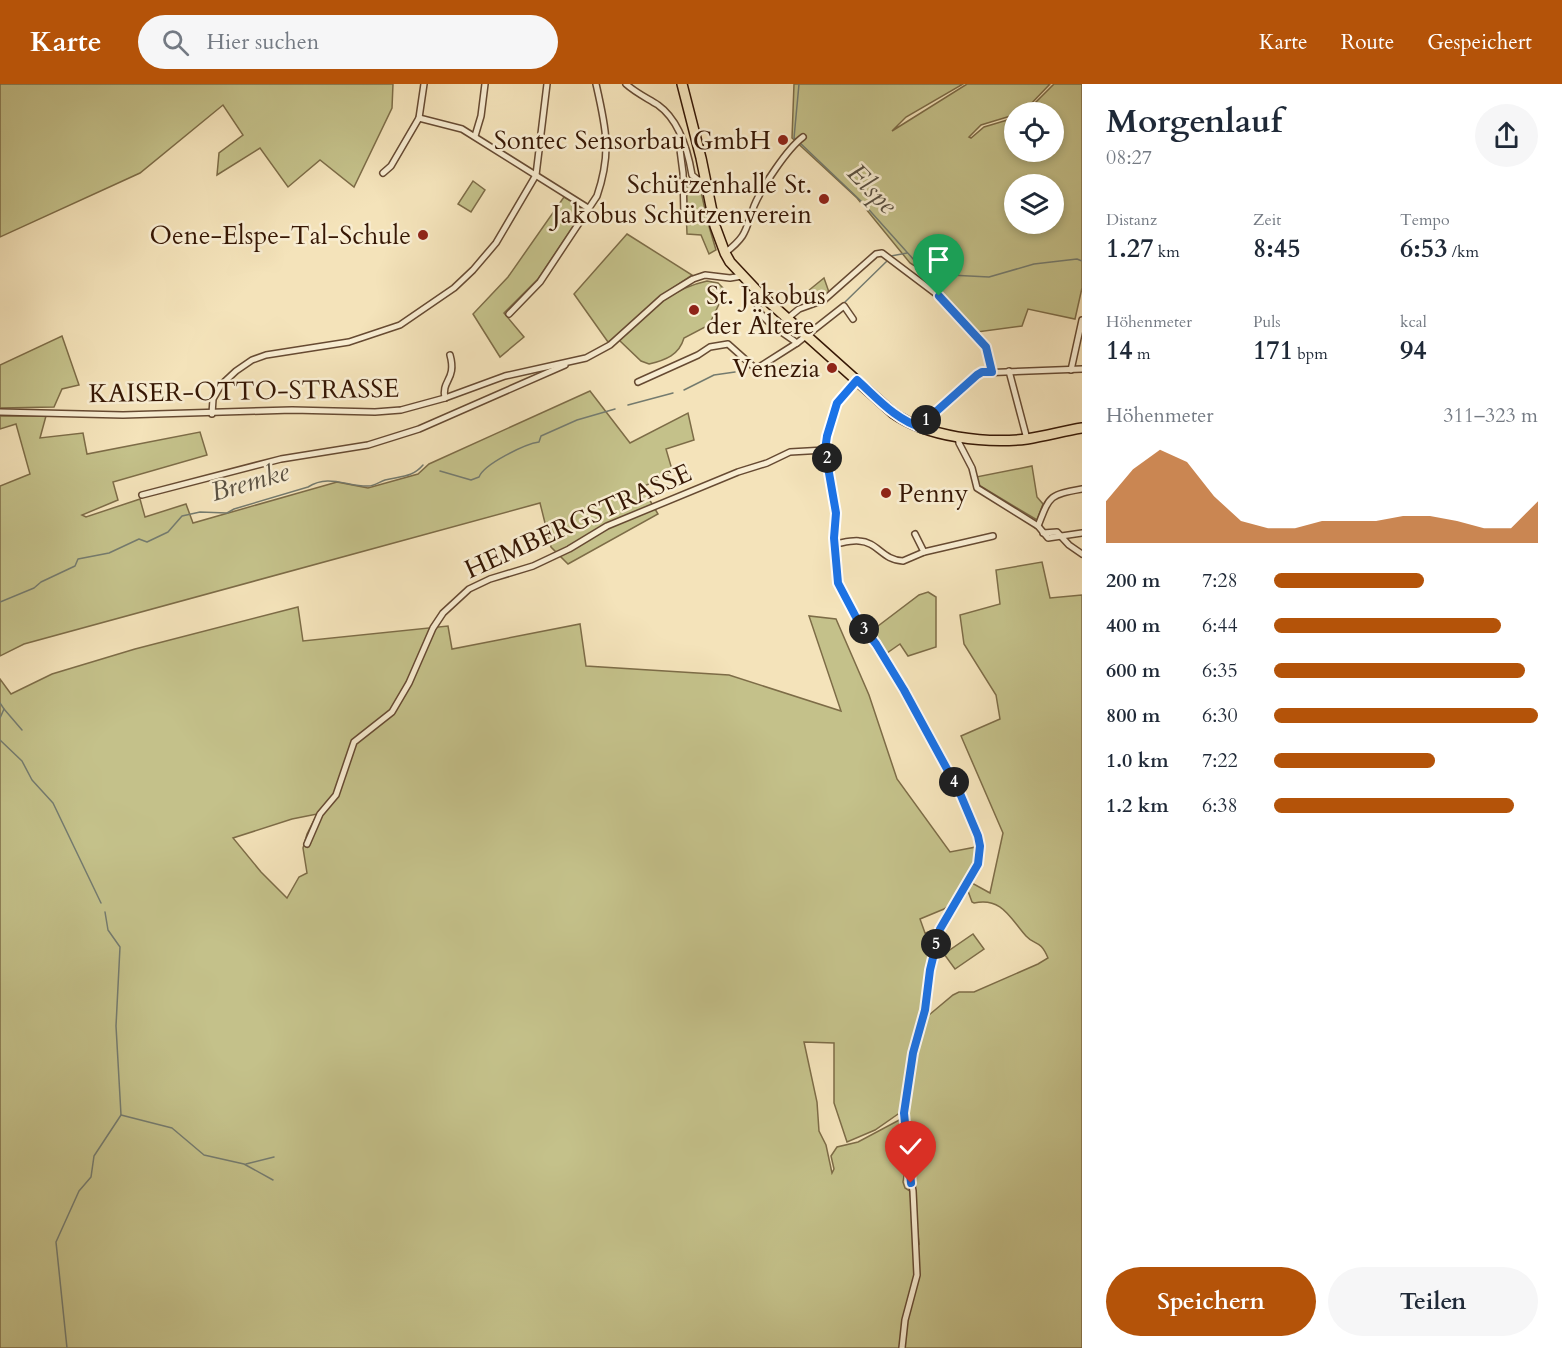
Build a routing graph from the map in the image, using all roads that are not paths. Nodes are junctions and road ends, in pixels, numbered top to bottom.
1 (424, 84) edge
2 (485, 84) edge
3 (547, 84) edge
4 (597, 84) edge
5 (626, 84) edge
6 (682, 84) edge
7 (419, 118) junction
8 (680, 135) junction
9 (475, 136) junction
10 (800, 140) dead end
11 (383, 173) dead end
12 (536, 175) junction
13 (705, 180) junction
14 (588, 208) junction
15 (684, 216) dead end
16 (725, 253) junction
17 (742, 276) junction
18 (760, 294) junction
19 (509, 314) dead end
20 (788, 318) junction
21 (853, 320) dead end
22 (1082, 320) edge
23 (806, 335) junction
24 (797, 343) junction
25 (450, 355) dead end
26 (569, 363) junction
27 (1082, 369) edge
28 (1071, 370) junction
29 (1009, 371) junction
30 (992, 372) junction
31 (857, 380) junction
32 (638, 382) dead end
33 (445, 398) junction
34 (0, 412) edge
35 (212, 414) junction
36 (923, 428) junction
37 (1082, 428) edge
38 (958, 436) junction
39 (1027, 439) junction
40 (825, 450) junction
41 (1082, 489) edge
42 (142, 495) dead end
43 (1038, 526) junction
44 (1082, 533) edge
45 (915, 534) dead end
46 (993, 536) dead end
47 (1061, 536) junction
48 (835, 544) junction
49 (924, 552) junction
50 (1082, 554) edge
51 (307, 844) dead end
52 (902, 1348) edge

1 - 7 street
2 - 9 street
3 - 12 street
4 - 14 street
5 - 8 street
6 - 13 main road
7 - 9 street
7 - 11 street
8 - 13 street
8 - 15 street
9 - 12 street
10 - 16 street
12 - 14 street
12 - 35 street
13 - 16 main road
14 - 19 street
16 - 17 main road
17 - 18 main road
17 - 26 street, KAISER-OTTO-STRASSE
18 - 20 main road
18 - 24 street
20 - 23 main road
20 - 30 street
21 - 23 street
22 - 28 street
23 - 24 street
23 - 31 main road
24 - 32 street
25 - 33 street
26 - 33 street, KAISER-OTTO-STRASSE
26 - 42 street
27 - 28 street
28 - 29 street
29 - 30 street
29 - 39 street
30 - 36 street
31 - 36 main road
31 - 40 street
33 - 35 street, KAISER-OTTO-STRASSE
34 - 35 street, KAISER-OTTO-STRASSE
36 - 38 main road
37 - 39 main road
38 - 39 main road
38 - 43 street
40 - 48 street
40 - 51 street, HEMBERGSTRASSE
41 - 43 street
43 - 47 street
44 - 47 street
45 - 49 street
46 - 49 street
47 - 50 street
48 - 49 street
48 - 52 street

